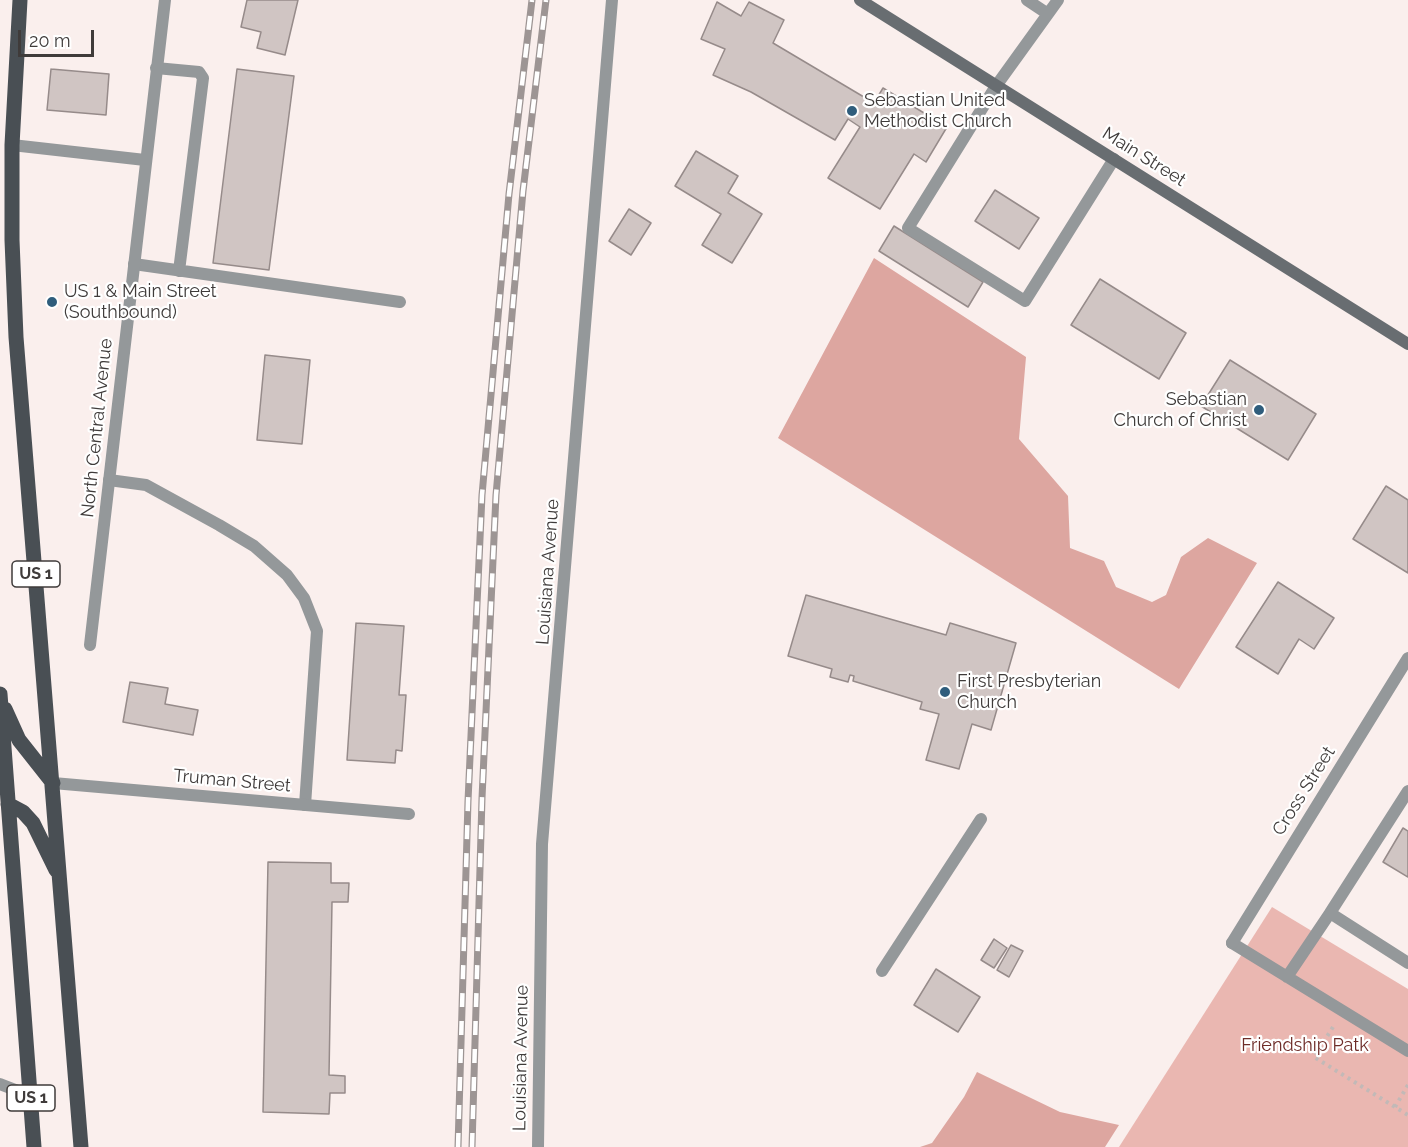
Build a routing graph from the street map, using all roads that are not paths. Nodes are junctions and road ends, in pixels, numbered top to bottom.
1 (20, 0) edge
2 (165, 0) edge
3 (612, 0) edge
4 (860, 0) edge
5 (1027, 0) edge
6 (1058, 0) edge
7 (1048, 14) junction
8 (156, 68) junction
9 (996, 86) junction
10 (12, 145) junction
11 (1114, 159) junction
12 (145, 160) junction
13 (134, 264) junction
14 (179, 271) junction
15 (400, 302) dead end
16 (1408, 344) edge
17 (109, 480) junction
18 (90, 645) dead end
19 (1408, 658) edge
20 (0, 696) edge
21 (52, 783) junction
22 (1408, 790) edge
23 (4, 805) edge
24 (305, 805) junction
25 (409, 814) dead end
26 (981, 819) dead end
27 (60, 878) junction
28 (1330, 913) junction
29 (1408, 963) edge
30 (882, 971) dead end
31 (1287, 977) junction
32 (1408, 1051) edge
33 (0, 1084) edge
34 (31, 1096) junction
35 (34, 1147) edge
36 (81, 1147) edge
37 (538, 1147) edge

1 - 10 main road, US 1
2 - 8 street, North Central Avenue
3 - 37 street, Louisiana Avenue
4 - 9 street, Main Street
5 - 7 street
6 - 7 street
7 - 9 street
8 - 12 street, North Central Avenue
8 - 14 street
9 - 11 street, Main Street
9 - 11 street
10 - 12 street
10 - 21 main road, US 1
11 - 16 street, Main Street
12 - 13 street, North Central Avenue
13 - 14 street
13 - 17 street, North Central Avenue
14 - 15 street
17 - 18 street, North Central Avenue
17 - 24 street
19 - 31 street, Cross Street
20 - 21 main road
20 - 23 main road, US 1
21 - 24 street, Truman Street
21 - 27 main road, US 1
22 - 28 street
23 - 27 main road
23 - 34 main road, US 1
24 - 25 street, Truman Street
26 - 30 street
27 - 36 main road, US 1
28 - 29 street
28 - 31 street
31 - 32 street
33 - 34 street
34 - 35 main road, US 1

